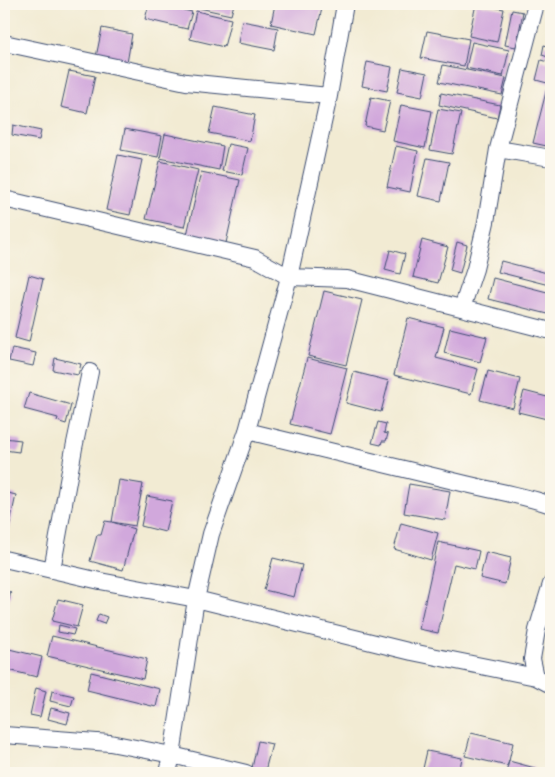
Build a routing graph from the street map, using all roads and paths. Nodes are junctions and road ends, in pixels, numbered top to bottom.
1 (345, 4) edge
2 (538, 4) edge
3 (551, 6) edge
4 (4, 43) edge
5 (329, 96) junction
6 (498, 149) junction
7 (551, 158) edge
8 (4, 199) edge
9 (288, 277) junction
10 (462, 308) junction
11 (551, 331) edge
12 (90, 372) dead end
13 (247, 431) junction
14 (551, 505) edge
15 (4, 559) edge
16 (52, 570) junction
17 (551, 584) edge
18 (196, 599) junction
19 (536, 677) junction
20 (551, 685) edge
21 (4, 735) edge
22 (172, 755) junction
23 (168, 773) edge
24 (246, 773) edge

1 - 5 street
2 - 3 street
2 - 6 street
4 - 5 street
5 - 9 street
6 - 7 street
6 - 10 street
8 - 9 street
9 - 10 street
9 - 13 street
10 - 11 street
12 - 16 street
13 - 14 street
13 - 18 street
15 - 16 street
16 - 18 street
17 - 19 street
18 - 19 street
18 - 22 street
19 - 20 street
21 - 22 street
22 - 23 street
22 - 24 street

